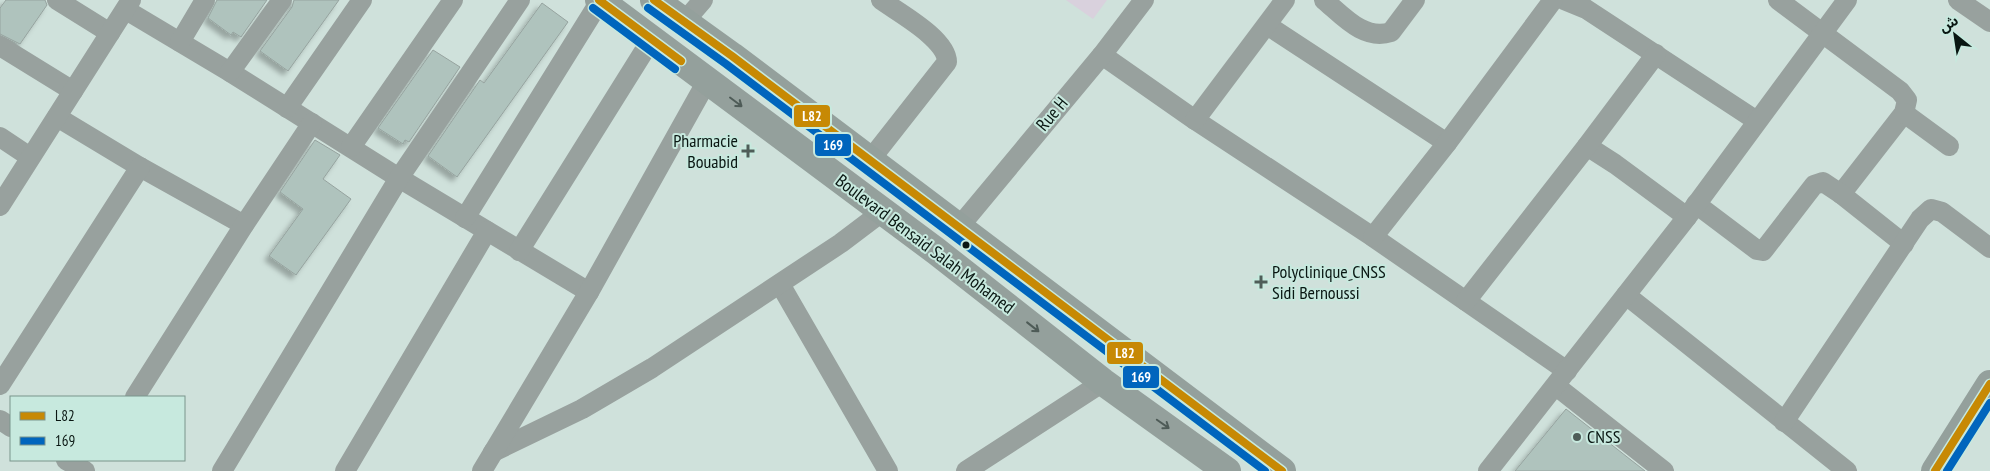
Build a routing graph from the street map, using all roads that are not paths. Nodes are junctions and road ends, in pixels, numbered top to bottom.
1 (57, 0) edge
2 (205, 0) edge
3 (282, 0) edge
4 (362, 0) edge
5 (453, 0) edge
6 (520, 0) edge
7 (599, 0) edge
8 (654, 0) edge
9 (703, 0) edge
10 (881, 0) edge
11 (1144, 0) edge
12 (1285, 0) edge
13 (1324, 0) edge
14 (1415, 0) edge
15 (1553, 0) edge
16 (1564, 0) edge
17 (1778, 0) edge
18 (1847, 0) edge
19 (1958, 0) edge
20 (128, 5) edge
21 (684, 22) junction
22 (1990, 22) edge
23 (1267, 25) junction
24 (110, 33) junction
25 (1822, 33) junction
26 (651, 40) junction
27 (180, 42) junction
28 (0, 46) edge
29 (1656, 54) junction
30 (1102, 55) junction
31 (230, 72) junction
32 (707, 81) junction
33 (73, 91) junction
34 (287, 108) junction
35 (1904, 113) junction
36 (57, 117) junction
37 (1195, 120) junction
38 (1757, 121) junction
39 (312, 123) junction
40 (0, 137) edge
41 (1447, 143) junction
42 (1587, 146) junction
43 (1949, 146) dead end
44 (351, 147) junction
45 (30, 157) junction
46 (870, 160) junction
47 (140, 167) junction
48 (399, 178) junction
49 (1841, 194) junction
50 (0, 206) edge
51 (1692, 211) junction
52 (882, 212) junction
53 (465, 218) junction
54 (244, 225) junction
55 (959, 227) junction
56 (487, 231) junction
57 (1373, 237) junction
58 (1904, 244) junction
59 (1990, 248) edge
60 (520, 251) junction
61 (780, 284) junction
62 (589, 292) junction
63 (1626, 295) junction
64 (1466, 301) junction
65 (1561, 378) junction
66 (1104, 382) junction
67 (1990, 384) edge
68 (0, 385) edge
69 (136, 396) edge
70 (1784, 422) junction
71 (493, 452) junction
72 (68, 461) edge
73 (85, 471) edge
74 (222, 471) edge
75 (345, 471) edge
76 (482, 471) edge
77 (888, 471) edge
78 (966, 471) edge
79 (1227, 471) edge
80 (1282, 471) edge
81 (1488, 471) edge
82 (1664, 471) edge
83 (1846, 471) edge
84 (1935, 471) edge

1 - 24 street
2 - 27 street
3 - 31 street
4 - 34 street
5 - 44 street
6 - 48 street
7 - 26 street, Boulevard Bensaid Salah Mohamed
7 - 53 street
8 - 21 street, Boulevard Bensaid Salah Mohamed
9 - 21 street
10 - 46 street
11 - 30 street, Rue H
12 - 23 street
13 - 14 street
15 - 41 street
16 - 29 street
17 - 25 street
18 - 25 street
19 - 22 street
20 - 24 street
20 - 27 street
21 - 46 street, Boulevard Bensaid Salah Mohamed
23 - 37 street
23 - 41 street
24 - 33 street
25 - 35 street
25 - 38 street
26 - 32 street, Boulevard Bensaid Salah Mohamed
26 - 60 street
27 - 31 street
28 - 33 street
29 - 38 street
29 - 42 street
30 - 37 street
30 - 55 street, Rue H
31 - 34 street
32 -> 52 street, Boulevard Bensaid Salah Mohamed
32 - 62 street
33 - 36 street
34 - 39 street
35 - 43 street
35 - 49 street
36 - 45 street
36 - 47 street
37 - 57 street
38 - 51 street
39 - 44 street
39 - 54 street
40 - 45 street
41 - 57 street
42 - 51 street
42 - 64 street
44 - 48 street
45 - 50 street
46 - 55 street, Boulevard Bensaid Salah Mohamed
47 - 54 street
47 - 68 street
48 - 53 street
48 - 74 street
49 - 51 street
49 - 58 street
51 - 63 street
52 - 61 street
52 -> 66 street, Boulevard Bensaid Salah Mohamed
53 - 56 street
54 - 69 street
55 - 80 street, Boulevard Bensaid Salah Mohamed
56 - 60 street
56 - 75 street
57 - 64 street
58 - 59 street
58 - 70 street
60 - 62 street
61 - 71 street
61 - 77 street
62 - 71 street
63 - 65 street
63 - 70 street
64 - 65 street
65 - 81 street
65 - 82 street
66 - 78 street
66 -> 79 street, Boulevard Bensaid Salah Mohamed
67 - 84 street
70 - 83 street
71 - 76 street
72 - 73 street

